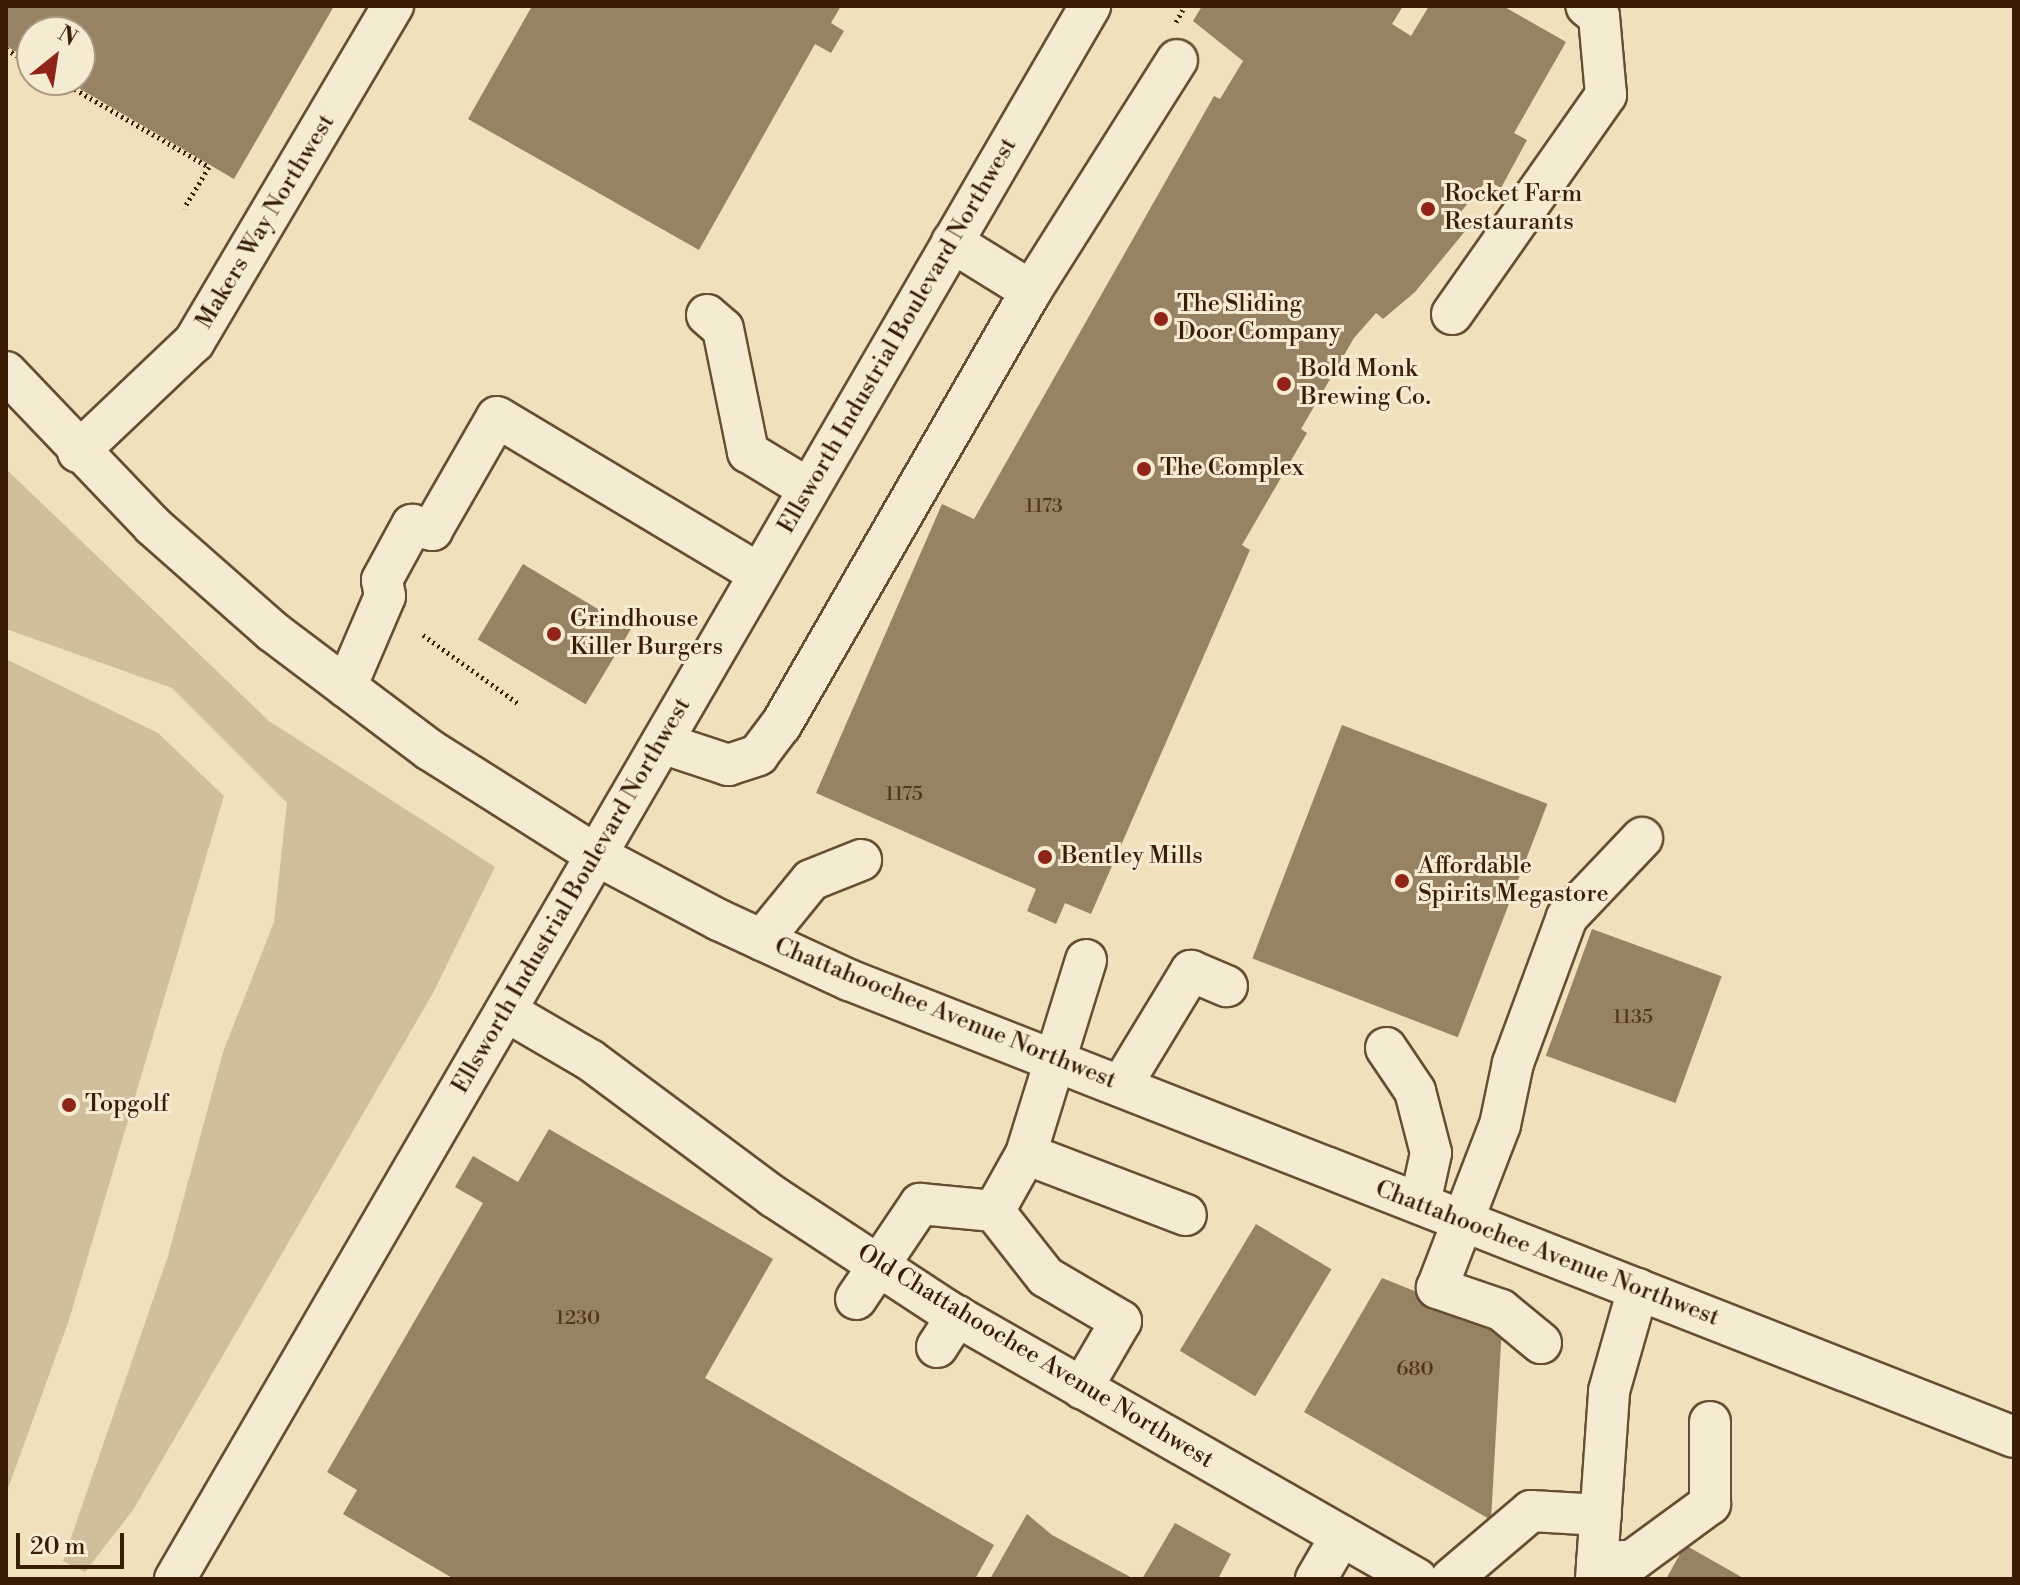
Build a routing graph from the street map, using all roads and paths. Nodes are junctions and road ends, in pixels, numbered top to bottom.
1 (393, 6) edge
2 (1090, 6) edge
3 (1185, 6) edge
4 (1586, 6) edge
5 (1176, 41) joint
6 (87, 96) edge
7 (184, 208) dead end
8 (952, 242) junction
9 (1031, 291) junction
10 (1452, 314) dead end
11 (707, 315) dead end
12 (6, 372) edge
13 (78, 452) junction
14 (809, 489) junction
15 (759, 574) junction
16 (423, 635) dead end
17 (346, 687) junction
18 (519, 704) dead end
19 (662, 743) junction
20 (1642, 838) dead end
21 (596, 855) junction
22 (861, 860) dead end
23 (762, 940) junction
24 (1086, 960) dead end
25 (1227, 986) dead end
26 (506, 1011) junction
27 (1386, 1048) dead end
28 (1056, 1061) junction
29 (1121, 1086) junction
30 (1026, 1154) junction
31 (1420, 1203) junction
32 (994, 1211) junction
33 (1186, 1215) dead end
34 (1465, 1221) junction
35 (878, 1265) junction
36 (1638, 1289) junction
37 (856, 1299) dead end
38 (1541, 1343) dead end
39 (1082, 1388) junction
40 (1710, 1422) dead end
41 (2014, 1437) edge
42 (1601, 1515) junction
43 (1341, 1536) junction
44 (1597, 1571) edge
45 (175, 1579) edge
46 (1316, 1579) edge
47 (1417, 1579) edge
48 (1451, 1579) edge

1 - 13 street, Makers Way Northwest
2 - 8 street, Ellsworth Industrial Boulevard Northwest
3 - 5 path
4 - 10 street
5 - 9 street
6 - 7 path
8 - 9 street
8 - 14 street, Ellsworth Industrial Boulevard Northwest
9 - 19 street
11 - 14 street
12 - 13 street, Chattahoochee Avenue Northwest
13 - 17 street, Chattahoochee Avenue Northwest
14 - 15 street, Ellsworth Industrial Boulevard Northwest
15 - 17 street
15 - 19 street, Ellsworth Industrial Boulevard Northwest
16 - 18 path
17 - 21 street, Chattahoochee Avenue Northwest
19 - 21 street, Ellsworth Industrial Boulevard Northwest
20 - 34 street
21 - 23 street, Chattahoochee Avenue Northwest
21 - 26 street, Ellsworth Industrial Boulevard Northwest
22 - 23 street
23 - 28 street, Chattahoochee Avenue Northwest
24 - 28 street
25 - 29 street
26 - 35 street, Old Chattahoochee Avenue Northwest
26 - 45 street, Ellsworth Industrial Boulevard Northwest
27 - 31 street
28 - 29 street, Chattahoochee Avenue Northwest
28 - 30 street
29 - 31 street, Chattahoochee Avenue Northwest
30 - 32 street
30 - 33 street
31 - 34 street, Chattahoochee Avenue Northwest
32 - 35 street
32 - 39 street
34 - 36 street, Chattahoochee Avenue Northwest
34 - 38 street
35 - 37 street
35 - 39 street, Old Chattahoochee Avenue Northwest
36 - 41 street, Chattahoochee Avenue Northwest
36 - 42 street
39 - 43 street, Old Chattahoochee Avenue Northwest
40 - 44 street
42 - 44 street
42 - 48 street
43 - 46 street
43 - 47 street, Old Chattahoochee Avenue Northwest

